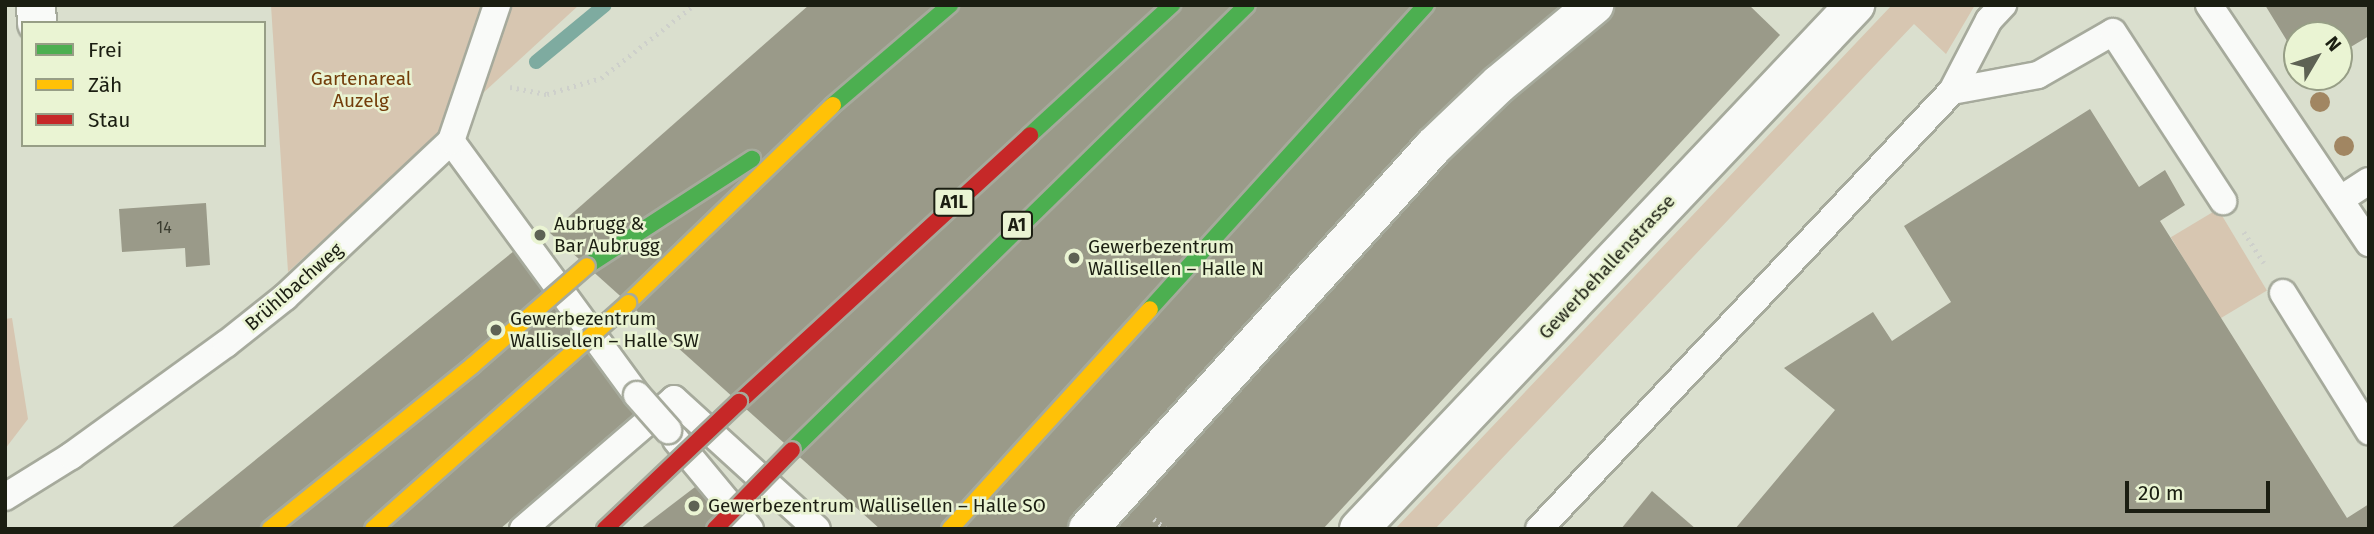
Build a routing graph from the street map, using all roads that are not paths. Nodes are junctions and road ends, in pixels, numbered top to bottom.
1 (497, 5) edge
2 (950, 5) edge
3 (1172, 5) edge
4 (1247, 5) edge
5 (1426, 5) edge
6 (1594, 5) edge
7 (1855, 5) edge
8 (2003, 5) edge
9 (2209, 5) edge
10 (1952, 92) junction
11 (827, 110) junction
12 (451, 141) junction
13 (2369, 181) edge
14 (2341, 199) junction
15 (2223, 201) road end
16 (2366, 232) edge
17 (2283, 293) road end
18 (2369, 431) edge
19 (5, 497) edge
20 (270, 529) edge
21 (373, 529) edge
22 (523, 529) edge
23 (605, 529) edge
24 (715, 529) edge
25 (750, 529) edge
26 (817, 529) edge
27 (950, 529) edge
28 (1088, 529) edge
29 (1359, 529) edge
30 (1539, 529) edge

1 - 12 lane, Brühlbachweg
2 - 11 highway
3 - 23 highway, A1L, bridge
4 - 24 highway, A1, bridge
5 - 27 highway
6 - 28 street
7 - 29 street, Gewerbehallenstrasse
8 - 10 lane
9 - 14 lane
10 - 15 lane
10 - 30 lane
11 - 20 highway, bridge
11 - 21 highway, bridge
12 - 19 lane, Brühlbachweg
12 - 25 lane, bridge
13 - 14 lane
14 - 16 lane
17 - 18 lane
22 - 26 lane

